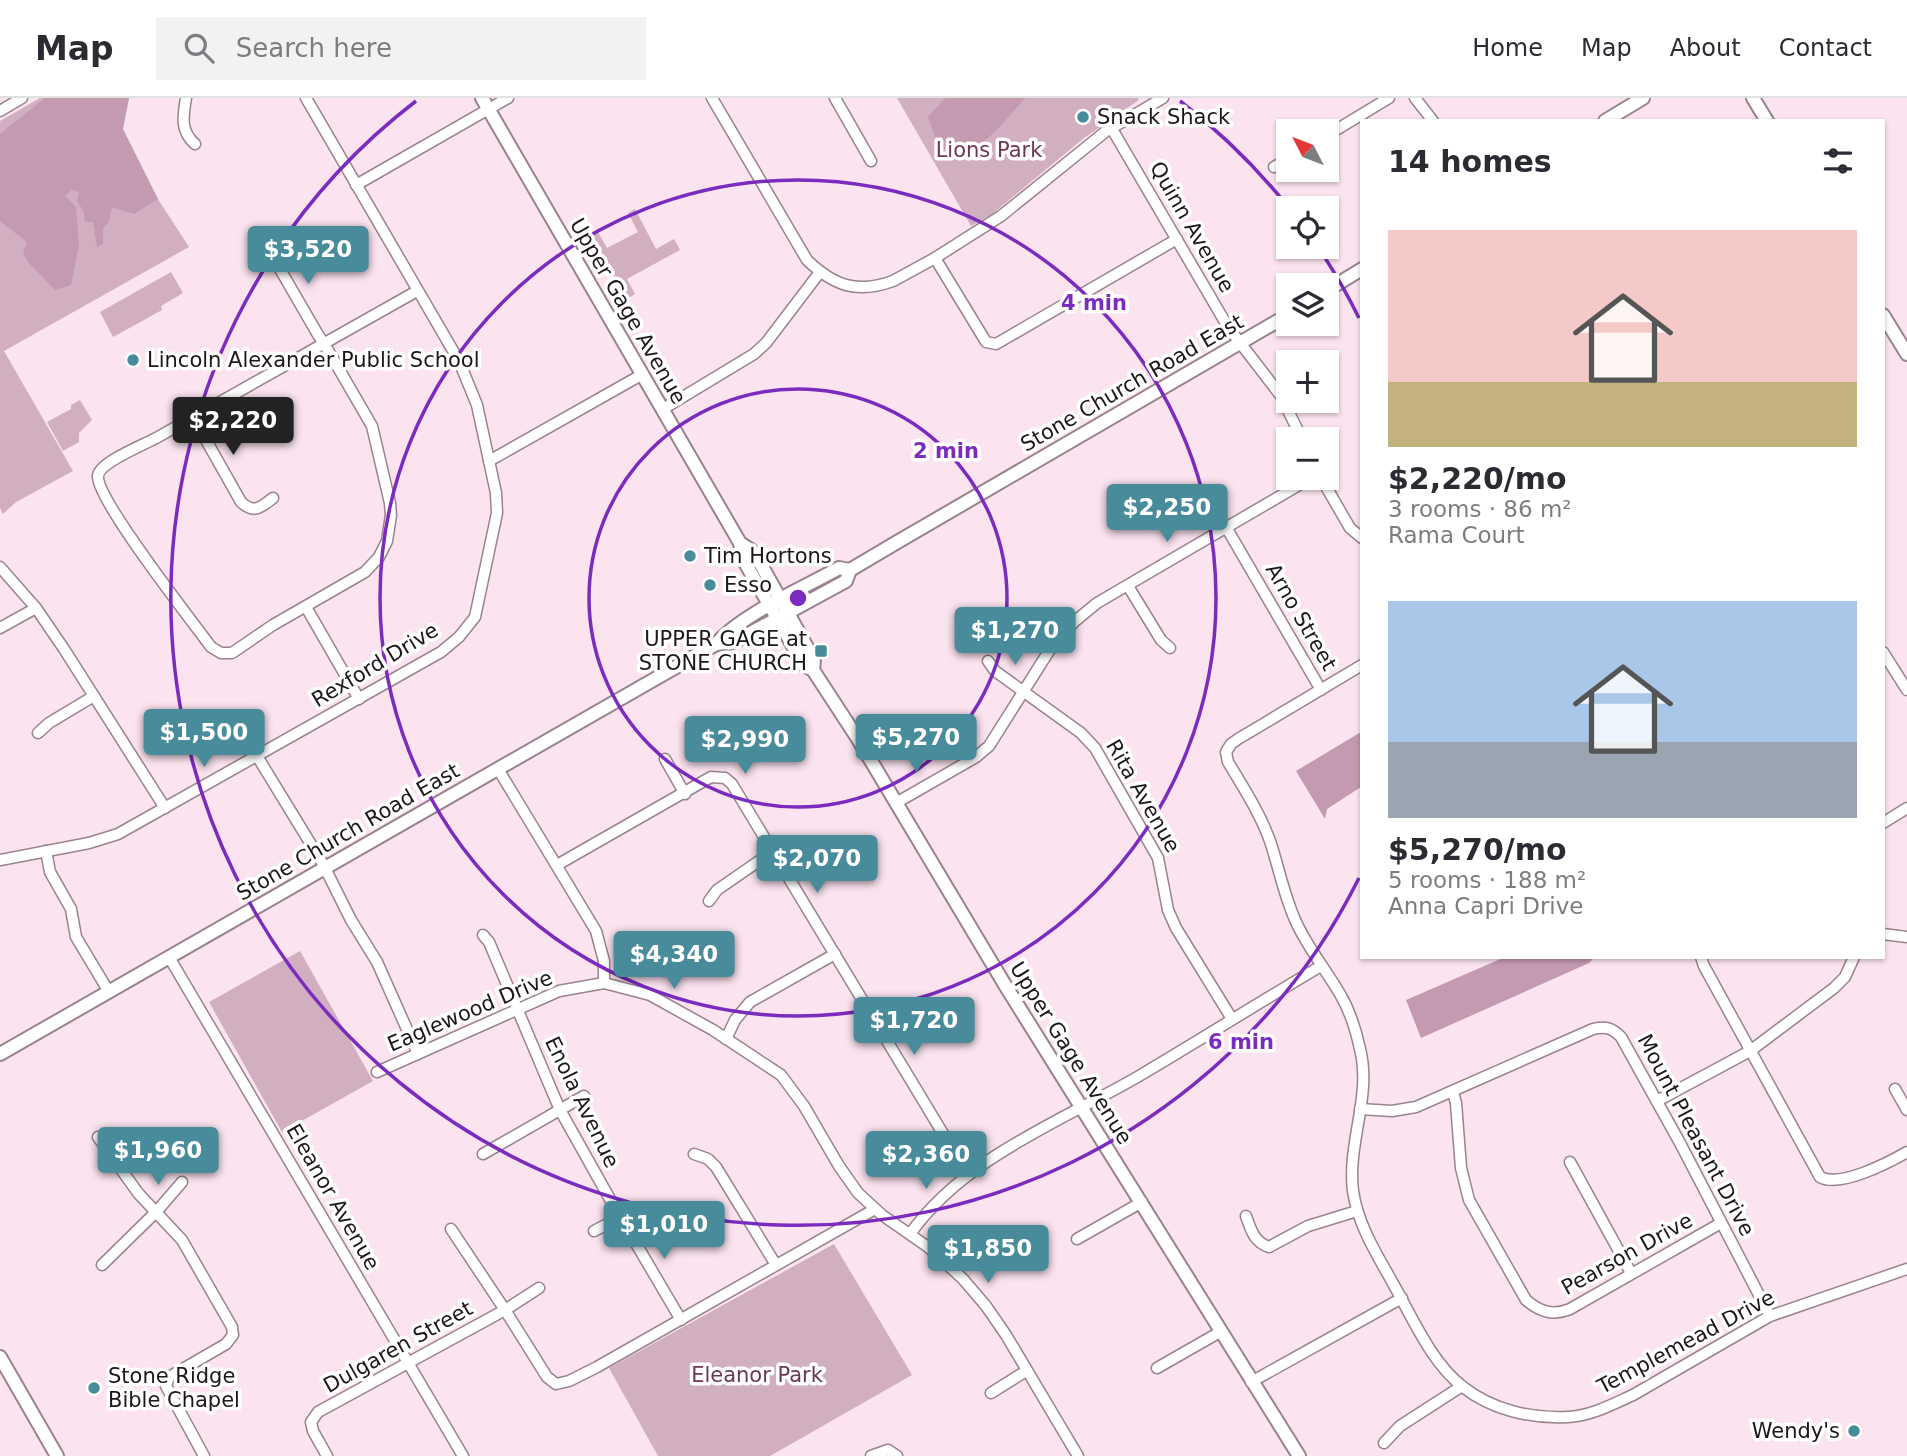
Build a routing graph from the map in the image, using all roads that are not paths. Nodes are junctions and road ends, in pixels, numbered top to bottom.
1 (22, 98) edge
2 (186, 98) edge
3 (306, 98) edge
4 (508, 98) edge
5 (835, 98) edge
6 (1163, 98) edge
7 (1389, 98) edge
8 (1415, 98) edge
9 (1643, 98) edge
10 (1753, 98) edge
11 (714, 99) edge
12 (485, 104) edge
13 (0, 111) edge
14 (1431, 119) edge
15 (1608, 119) edge
16 (1766, 119) edge
17 (1339, 128) edge
18 (1112, 129) junction
19 (195, 144) dead end
20 (871, 161) dead end
21 (356, 185) junction
22 (1177, 239) junction
23 (264, 252) dead end
24 (935, 258) junction
25 (1360, 271) edge
26 (820, 272) junction
27 (1339, 283) edge
28 (417, 291) junction
29 (1885, 318) edge
30 (1276, 322) edge
31 (324, 344) junction
32 (1241, 344) junction
33 (1907, 354) edge
34 (643, 373) junction
35 (663, 409) junction
36 (193, 417) junction
37 (1296, 427) edge
38 (489, 461) junction
39 (1290, 490) edge
40 (1328, 490) edge
41 (273, 498) dead end
42 (1226, 527) junction
43 (1360, 536) edge
44 (0, 567) edge
45 (850, 570) junction
46 (1128, 586) junction
47 (776, 603) junction
48 (306, 607) junction
49 (36, 608) junction
50 (783, 615) junction
51 (0, 628) edge
52 (716, 644) junction
53 (1170, 648) dead end
54 (1885, 655) edge
55 (988, 660) dead end
56 (1360, 666) edge
57 (1321, 690) junction
58 (1907, 690) edge
59 (1023, 691) junction
60 (94, 696) junction
61 (359, 699) junction
62 (38, 733) dead end
63 (257, 756) junction
64 (665, 759) dead end
65 (498, 769) junction
66 (685, 794) junction
67 (896, 803) junction
68 (165, 808) junction
69 (1907, 808) edge
70 (1885, 822) edge
71 (46, 851) junction
72 (772, 852) junction
73 (0, 860) edge
74 (557, 865) junction
75 (325, 867) junction
76 (709, 901) dead end
77 (1885, 934) edge
78 (483, 935) dead end
79 (1907, 937) edge
80 (835, 954) junction
81 (169, 957) junction
82 (1702, 959) edge
83 (1853, 959) edge
84 (1321, 966) junction
85 (604, 983) junction
86 (109, 992) junction
87 (517, 1009) junction
88 (1232, 1019) junction
89 (726, 1039) junction
90 (1751, 1050) junction
91 (0, 1054) edge
92 (418, 1054) junction
93 (377, 1072) dead end
94 (1895, 1089) dead end
95 (1453, 1092) junction
96 (584, 1096) dead end
97 (1657, 1101) junction
98 (1083, 1108) junction
99 (1360, 1109) junction
100 (561, 1110) junction
101 (1907, 1110) edge
102 (98, 1137) dead end
103 (1907, 1152) edge
104 (482, 1154) dead end
105 (694, 1154) dead end
106 (1570, 1162) dead end
107 (968, 1175) junction
108 (182, 1182) dead end
109 (1142, 1202) junction
110 (875, 1209) junction
111 (157, 1211) junction
112 (1357, 1211) junction
113 (1246, 1216) dead end
114 (621, 1217) junction
115 (1721, 1223) junction
116 (451, 1229) dead end
117 (594, 1231) dead end
118 (910, 1234) junction
119 (1077, 1239) dead end
120 (102, 1265) dead end
121 (776, 1265) junction
122 (1907, 1269) edge
123 (1632, 1273) junction
124 (538, 1288) dead end
125 (1402, 1298) junction
126 (505, 1310) junction
127 (1770, 1316) junction
128 (681, 1320) junction
129 (1220, 1332) junction
130 (0, 1357) edge
131 (407, 1364) junction
132 (1157, 1368) dead end
133 (1026, 1371) junction
134 (1251, 1382) junction
135 (1462, 1387) junction
136 (991, 1392) dead end
137 (1384, 1443) dead end
138 (57, 1456) edge
139 (204, 1456) edge
140 (327, 1456) edge
141 (463, 1456) edge
142 (870, 1456) edge
143 (897, 1456) edge
144 (1077, 1456) edge
145 (1299, 1456) edge

1 - 13 street
2 - 19 street
3 - 21 street, Rexford Drive
4 - 12 street
5 - 20 street
6 - 18 street
7 - 17 street
8 - 14 street
9 - 15 main road
10 - 16 main road
11 - 26 street
12 - 21 street
12 - 34 main road, Upper Gage Avenue
18 - 22 street, Quinn Avenue
18 - 24 street
21 - 28 street, Rexford Drive
22 - 24 street
22 - 32 street, Quinn Avenue
23 - 31 street
24 - 26 street
25 - 27 main road
26 - 35 street
28 - 31 street
28 - 38 street, Rexford Drive
29 - 33 main road
30 - 32 main road, Stone Church Road East
31 - 36 street
31 - 48 street
32 - 37 street, Quinn Avenue
32 - 45 main road, Stone Church Road East
34 - 35 main road, Upper Gage Avenue
34 - 38 street
35 - 47 main road, Upper Gage Avenue
36 - 41 street
36 - 48 street
38 - 61 street, Rexford Drive
39 - 42 street
40 - 43 street
42 - 46 street
42 - 57 street, Arno Street
44 - 49 street
45 - 47 main road, Stone Church Road East
45 - 50 main road, Stone Church Road East
46 - 53 street
46 - 59 street
47 - 50 main road, Upper Gage Avenue
47 - 52 main road, Stone Church Road East
48 - 61 street
49 - 51 street
49 - 60 street
50 - 52 main road, Stone Church Road East
50 - 67 main road, Upper Gage Avenue
52 - 65 main road, Stone Church Road East
54 - 58 street
55 - 59 street, Rita Avenue
56 - 57 street, Templemead Drive
57 - 84 street, Templemead Drive
59 - 67 street
59 - 88 street, Rita Avenue
60 - 62 street
60 - 68 street
61 - 63 street, Rexford Drive
63 - 68 street, Rexford Drive
63 - 75 street
64 - 66 street
65 - 74 street
65 - 75 main road, Stone Church Road East
66 - 72 street
66 - 74 street
67 - 98 main road, Upper Gage Avenue
68 - 71 street, Rexford Drive
69 - 70 street
71 - 73 street, Rexford Drive
71 - 86 street
72 - 76 street
72 - 80 street
74 - 85 street
75 - 81 main road, Stone Church Road East
75 - 92 street
77 - 79 street
78 - 87 street, Enola Avenue
80 - 89 street
80 - 107 street
81 - 86 main road, Stone Church Road East
81 - 131 street, Eleanor Avenue
82 - 90 street
83 - 90 street
84 - 88 street
84 - 99 street, Templemead Drive
85 - 87 street, Eaglewood Drive
85 - 89 street, Eaglewood Drive
86 - 91 main road, Stone Church Road East
87 - 92 street, Eaglewood Drive
87 - 100 street, Enola Avenue
88 - 98 street
89 - 110 street, Eaglewood Drive
90 - 97 street
90 - 103 street
92 - 93 street, Eaglewood Drive
94 - 101 street
95 - 97 street, Mount Pleasant Drive
95 - 99 street, Mount Pleasant Drive
95 - 123 street, Pearson Drive
96 - 100 street
97 - 115 street, Mount Pleasant Drive
98 - 107 street
98 - 109 main road, Upper Gage Avenue
99 - 112 street, Templemead Drive
100 - 104 street
100 - 114 street, Enola Avenue
102 - 111 street
105 - 121 street
106 - 123 street
107 - 118 street
108 - 111 street
109 - 119 street
109 - 129 main road, Upper Gage Avenue
110 - 118 street, Eaglewood Drive
110 - 121 street
111 - 120 street
111 - 139 street
112 - 113 street
112 - 125 street, Templemead Drive
114 - 117 street
114 - 128 street, Enola Avenue
115 - 123 street, Pearson Drive
115 - 127 street, Mount Pleasant Drive
116 - 126 street
118 - 133 street, Eaglewood Drive
121 - 128 street
122 - 127 street, Templemead Drive
124 - 126 street, Dulgaren Street
125 - 134 street
125 - 135 street, Templemead Drive
126 - 128 street
126 - 131 street, Dulgaren Street
127 - 135 street, Templemead Drive
129 - 132 street
129 - 134 main road, Upper Gage Avenue
130 - 138 main road
131 - 140 street, Dulgaren Street
131 - 141 street, Eleanor Avenue
133 - 136 street
133 - 144 street, Eaglewood Drive
134 - 145 main road, Upper Gage Avenue
135 - 137 street
142 - 143 street

